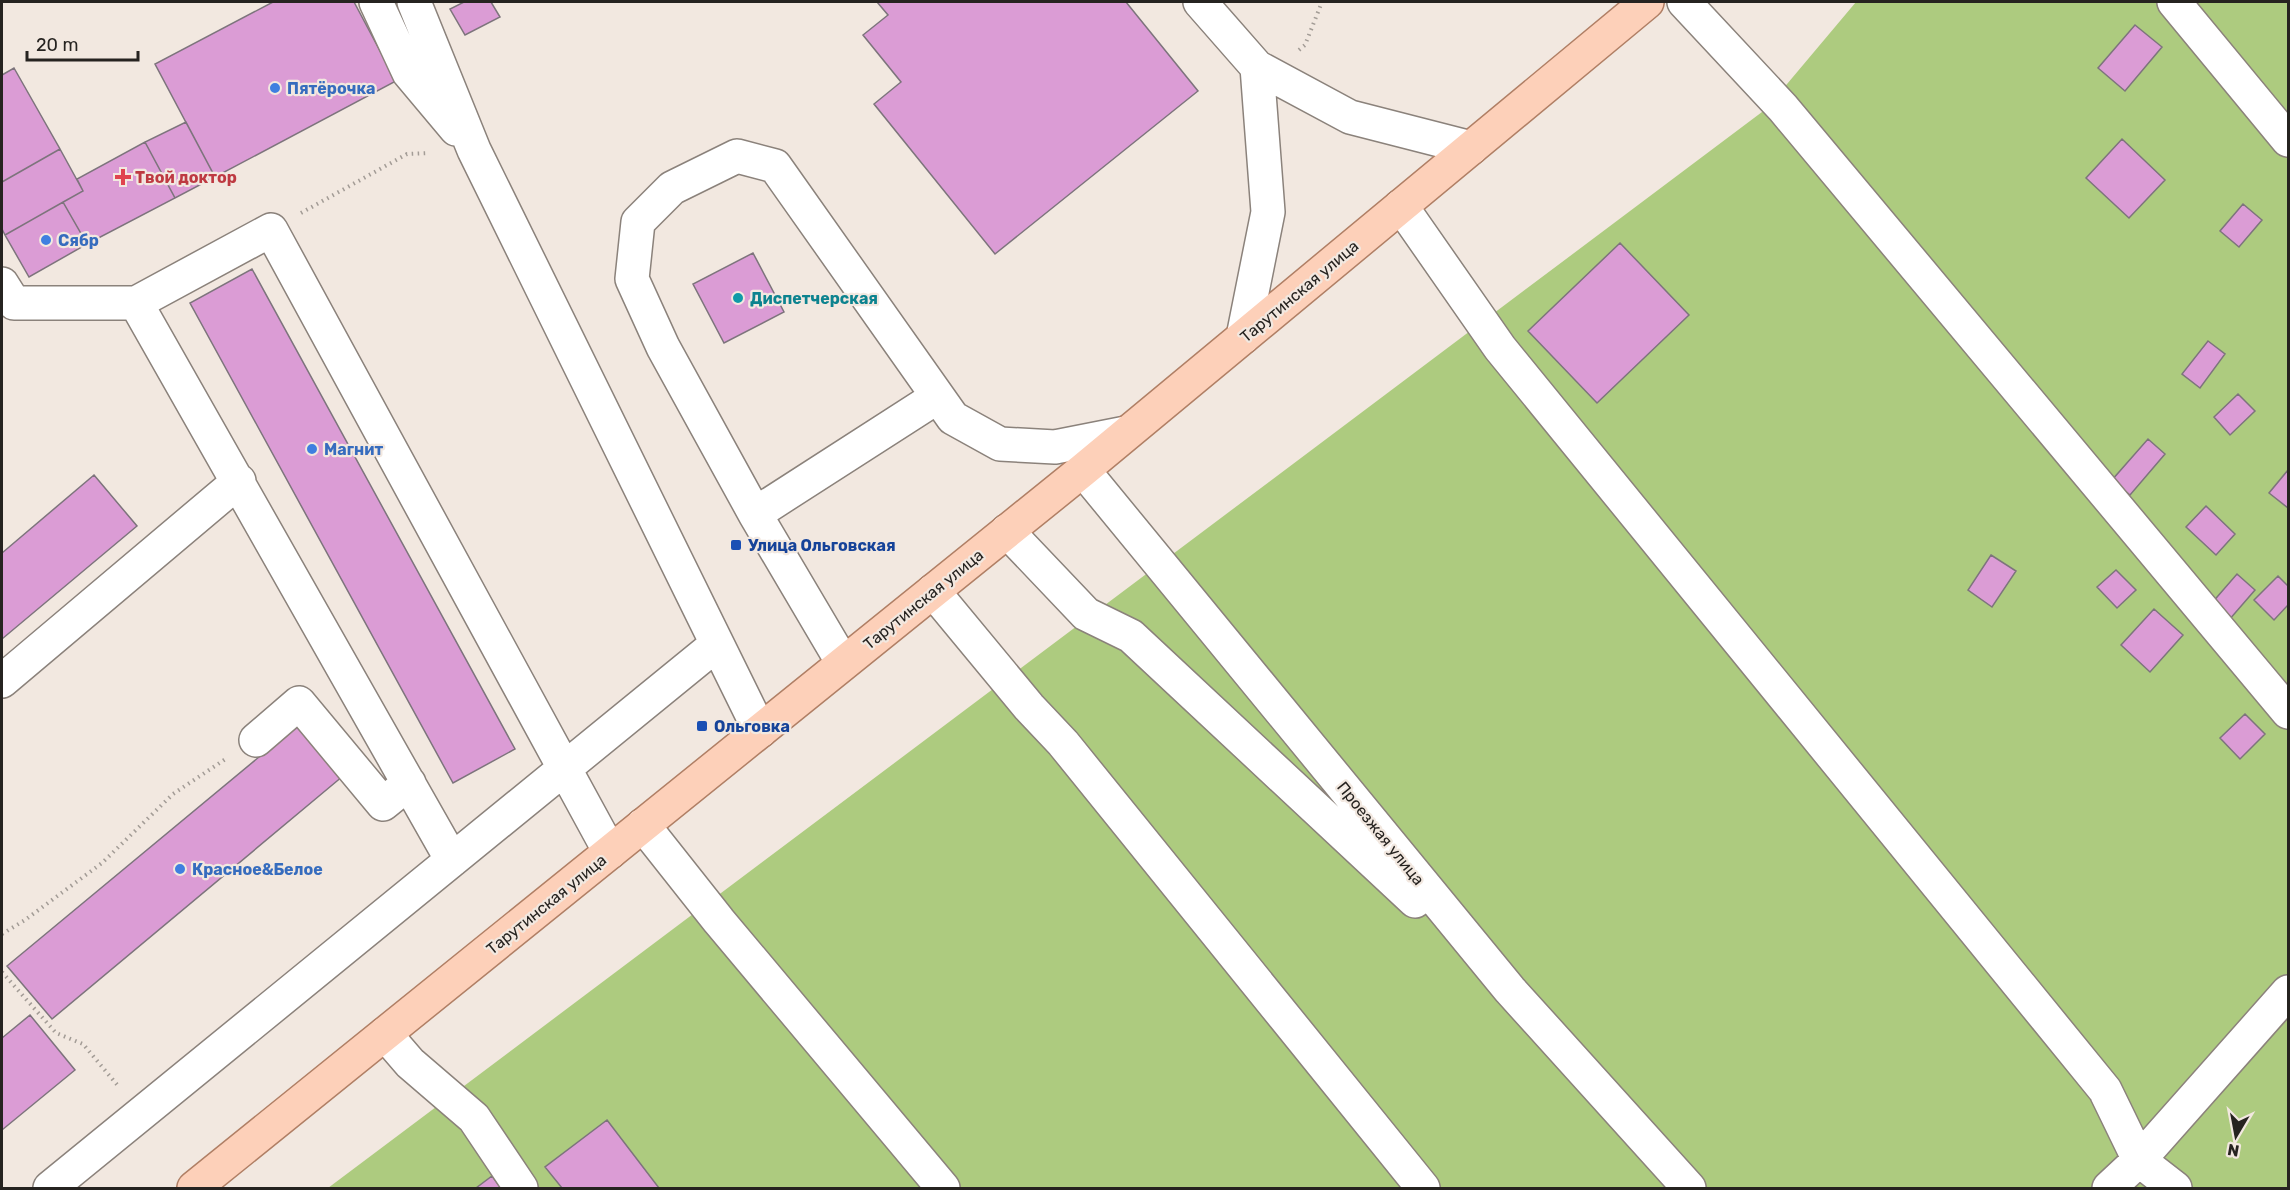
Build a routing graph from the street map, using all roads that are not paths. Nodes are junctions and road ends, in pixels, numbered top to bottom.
1 (376, 2) edge
2 (414, 2) edge
3 (1200, 2) edge
4 (1647, 2) edge
5 (1684, 2) edge
6 (2174, 2) edge
7 (1257, 67) junction
8 (2289, 140) edge
9 (1471, 148) junction
10 (474, 150) junction
11 (1401, 206) junction
12 (6, 300) edge
13 (136, 303) junction
14 (1243, 337) junction
15 (937, 397) junction
16 (1126, 433) junction
17 (1083, 470) junction
18 (238, 481) junction
19 (755, 514) junction
20 (1007, 531) junction
21 (933, 591) junction
22 (717, 644) junction
23 (843, 663) junction
24 (2, 681) edge
25 (2289, 712) edge
26 (760, 731) junction
27 (256, 740) road end
28 (565, 768) junction
29 (409, 783) junction
30 (643, 825) junction
31 (610, 852) junction
32 (452, 860) junction
33 (1510, 990) junction
34 (2289, 992) edge
35 (385, 1034) junction
36 (2139, 1160) junction
37 (50, 1188) edge
38 (194, 1188) edge
39 (521, 1188) edge
40 (943, 1188) edge
41 (1423, 1188) edge
42 (1689, 1188) edge
43 (2109, 1188) edge
44 (2175, 1188) edge

1 - 10 street
2 - 10 street
3 - 7 street
4 - 9 main road, Тарутинская улица
5 - 25 street
6 - 8 street
7 - 9 street
7 - 14 street
9 - 11 main road, Тарутинская улица
10 - 22 street
11 - 14 main road, Тарутинская улица
11 - 36 street
12 - 13 street
13 - 18 street
13 - 28 street
14 - 16 main road, Тарутинская улица
15 - 16 street
15 - 19 street
15 - 19 street
16 - 17 main road, Тарутинская улица
17 - 20 main road, Тарутинская улица
17 - 33 street, Проезжая улица
18 - 24 street
18 - 29 street
19 - 23 street
20 - 21 main road, Тарутинская улица
20 - 33 street
21 - 23 main road, Тарутинская улица
21 - 41 street
22 - 26 street
22 - 28 street
23 - 26 main road, Тарутинская улица
26 - 30 main road, Тарутинская улица
27 - 29 street
28 - 31 street
28 - 32 street
29 - 32 street
30 - 31 main road, Тарутинская улица
30 - 40 street
31 - 35 main road, Тарутинская улица
32 - 37 street
33 - 42 street, Проезжая улица
34 - 36 street
35 - 38 main road, Тарутинская улица
35 - 39 street
36 - 43 street
36 - 44 street

